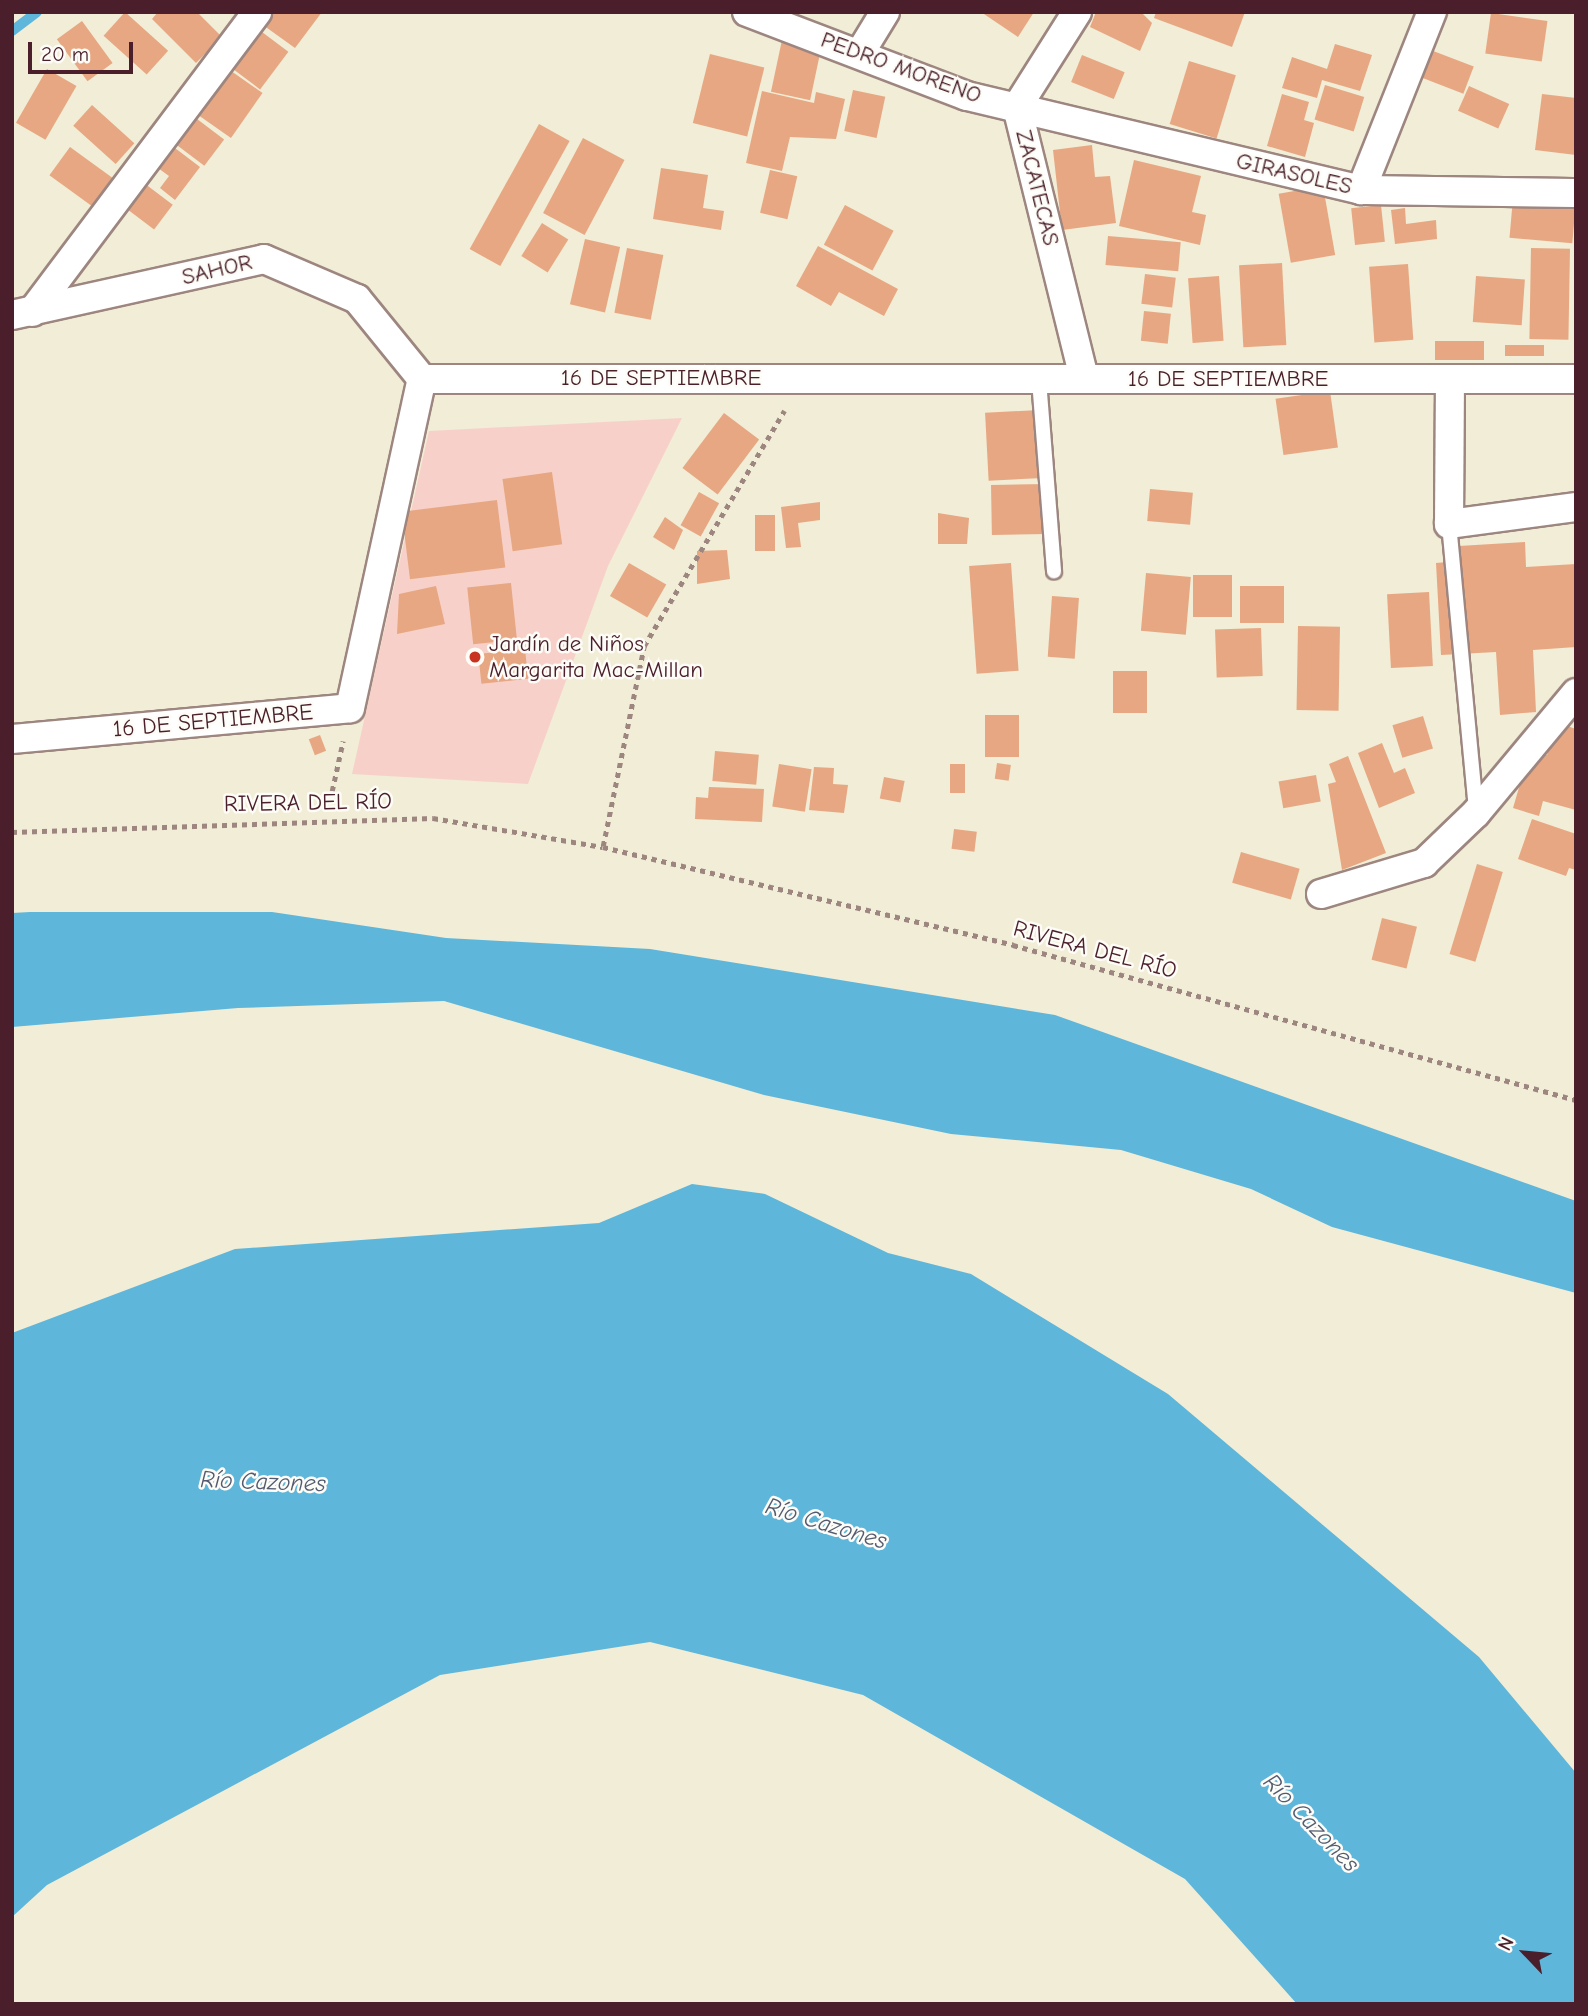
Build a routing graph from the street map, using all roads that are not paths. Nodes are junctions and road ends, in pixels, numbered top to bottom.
1 (257, 12) edge
2 (747, 12) edge
3 (885, 12) edge
4 (1077, 12) edge
5 (1432, 12) edge
6 (860, 53) junction
7 (1017, 107) junction
8 (1361, 190) junction
9 (1576, 193) edge
10 (22, 313) edge
11 (1084, 378) junction
12 (422, 379) junction
13 (1576, 379) edge
14 (1039, 380) junction
15 (1450, 380) junction
16 (1576, 507) edge
17 (1449, 524) junction
18 (1054, 570) dead end
19 (1576, 693) edge
20 (12, 739) edge
21 (1476, 813) junction
22 (1321, 894) dead end

1 - 10 street
2 - 6 street, PEDRO MORENO
3 - 6 street
4 - 7 street, ZACATECAS
5 - 8 street
6 - 7 street, PEDRO MORENO
7 - 8 street, GIRASOLES
7 - 11 street, ZACATECAS
8 - 9 street, GIRASOLES
10 - 12 street, SAHOR
11 - 14 street, 16 DE SEPTIEMBRE
11 - 15 street, 16 DE SEPTIEMBRE
12 - 14 street, 16 DE SEPTIEMBRE
12 - 20 street, 16 DE SEPTIEMBRE
13 - 15 street, 16 DE SEPTIEMBRE
14 - 18 lane
15 - 17 street
16 - 17 street
17 - 21 lane
19 - 21 street
21 - 22 street

